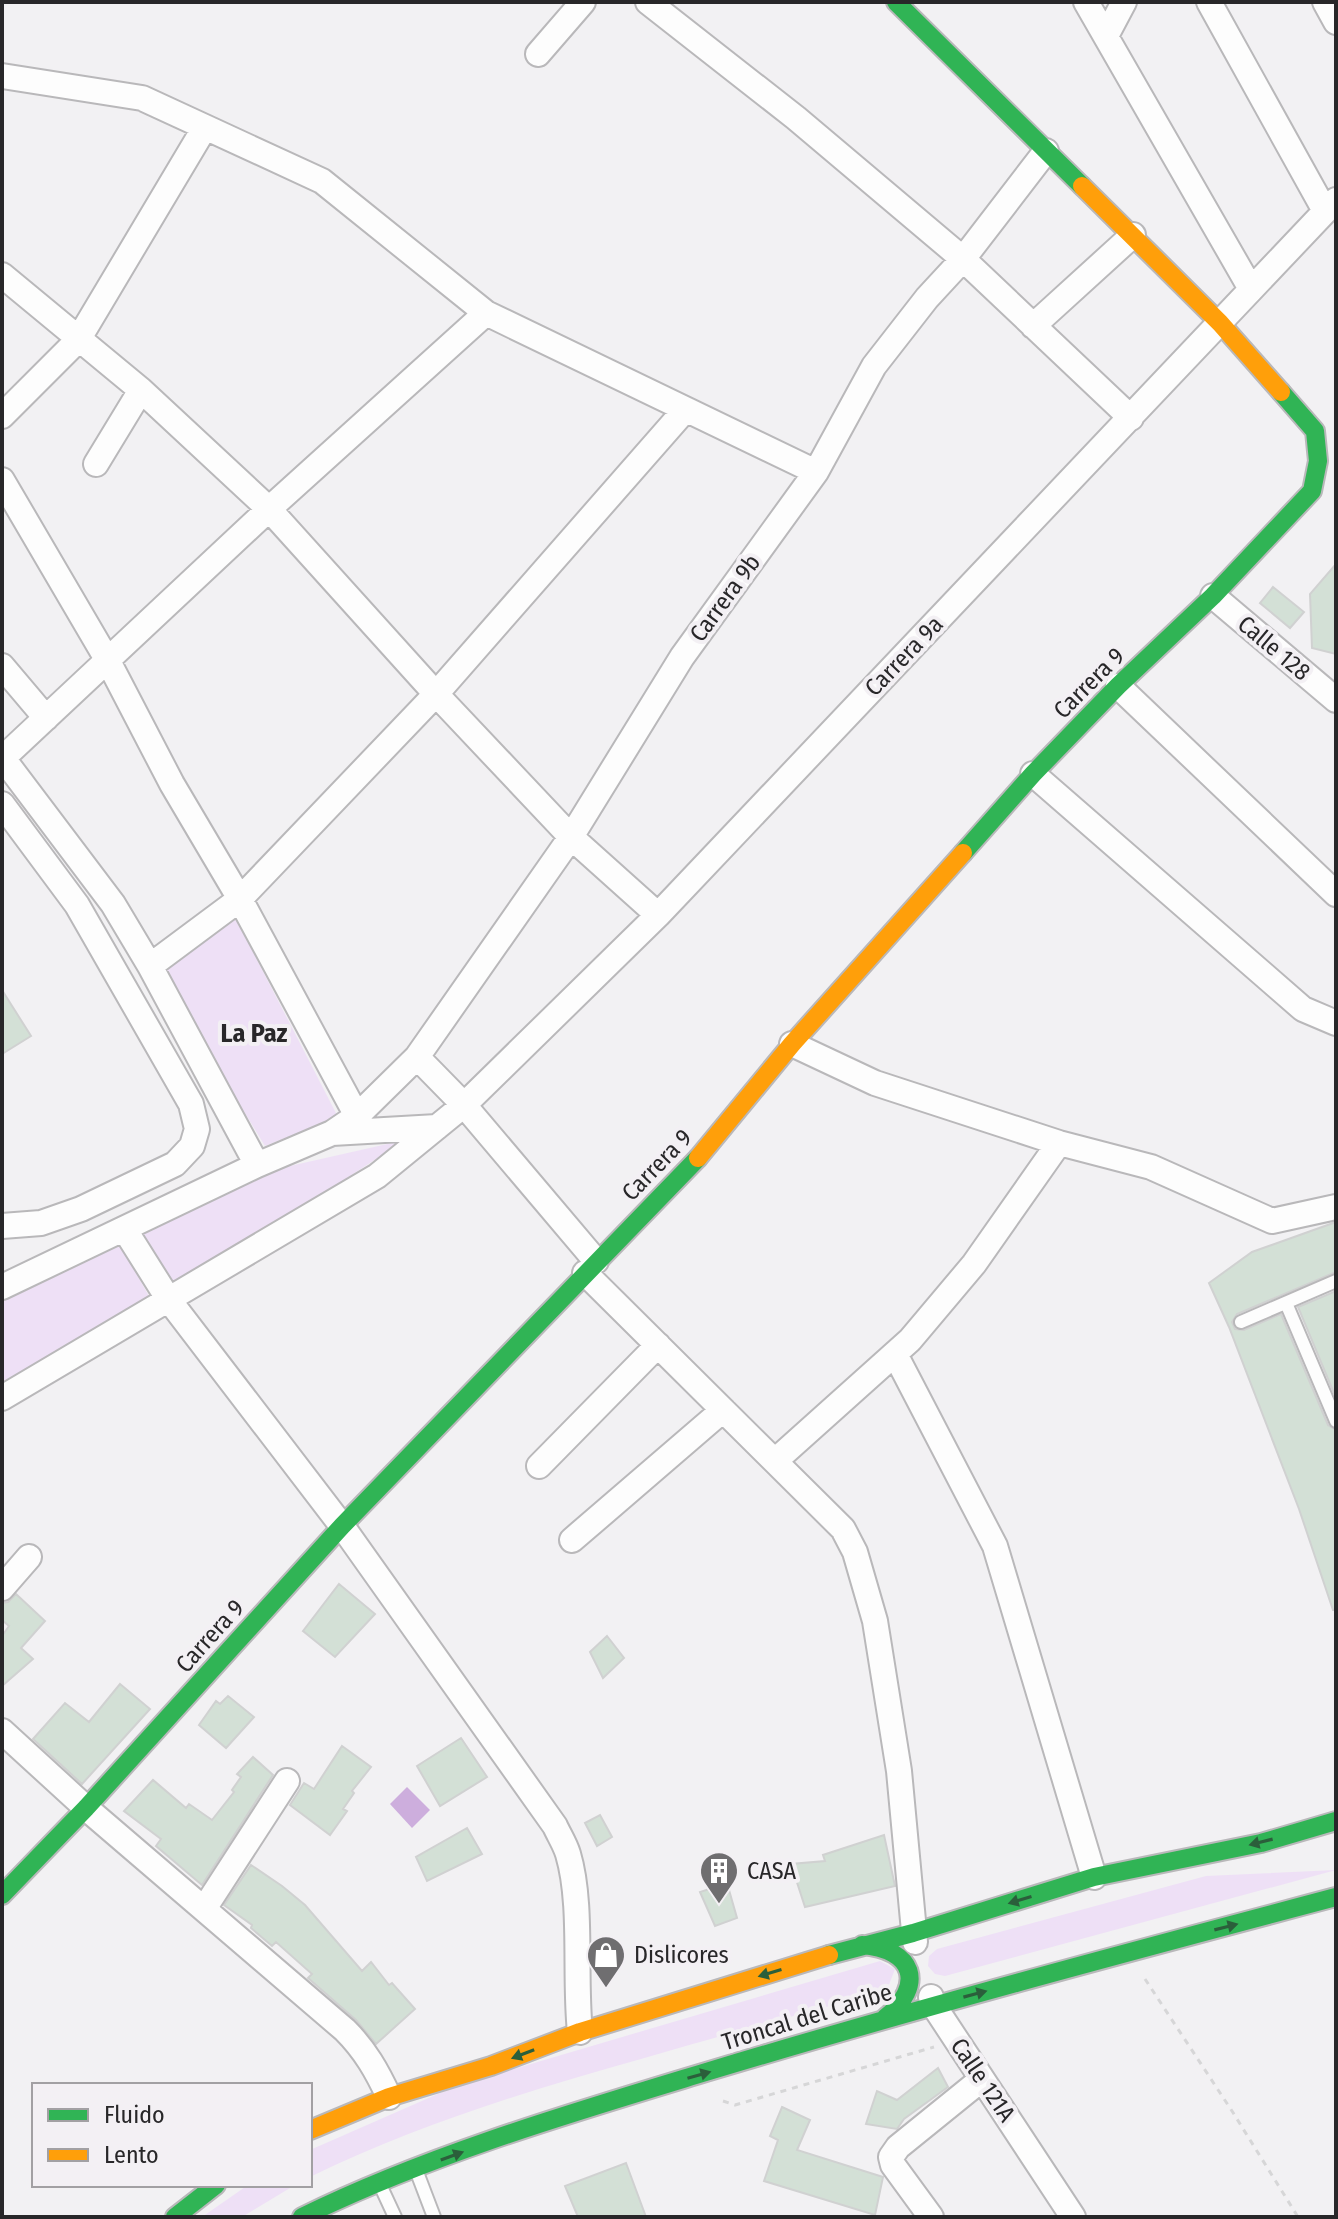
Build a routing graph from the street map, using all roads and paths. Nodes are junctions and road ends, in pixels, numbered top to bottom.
1 (583, 2) edge
2 (648, 2) edge
3 (1086, 2) edge
4 (1124, 2) edge
5 (1209, 2) edge
6 (1325, 2) edge
7 (899, 3) edge
8 (1336, 22) edge
9 (1106, 36) junction
10 (538, 54) dead end
11 (2, 76) edge
12 (205, 127) junction
13 (1046, 151) junction
14 (1331, 205) edge
15 (1133, 235) junction
16 (963, 259) junction
17 (2, 275) edge
18 (1251, 289) junction
19 (486, 313) junction
20 (1220, 323) junction
21 (1033, 326) junction
22 (78, 340) junction
23 (141, 390) junction
24 (685, 410) junction
25 (2, 416) edge
26 (1131, 418) junction
27 (1328, 445) edge
28 (96, 464) dead end
29 (816, 472) junction
30 (2, 480) edge
31 (269, 509) junction
32 (1213, 596) junction
33 (108, 661) junction
34 (6, 678) edge
35 (1118, 686) junction
36 (436, 694) junction
37 (1336, 700) edge
38 (46, 718) junction
39 (2, 758) edge
40 (1033, 774) junction
41 (2, 804) edge
42 (10, 833) edge
43 (571, 837) junction
44 (1336, 894) edge
45 (240, 899) junction
46 (658, 915) junction
47 (150, 966) junction
48 (1336, 1023) edge
49 (792, 1044) junction
50 (417, 1057) junction
51 (464, 1105) junction
52 (357, 1116) junction
53 (437, 1127) junction
54 (332, 1133) junction
55 (1059, 1143) junction
56 (257, 1165) junction
57 (1336, 1207) edge
58 (2, 1226) edge
59 (125, 1230) junction
60 (590, 1267) junction
61 (1336, 1281) edge
62 (2, 1287) edge
63 (169, 1300) junction
64 (1286, 1303) junction
65 (1241, 1322) dead end
66 (658, 1345) junction
67 (895, 1354) junction
68 (2, 1398) edge
69 (723, 1410) junction
70 (1336, 1421) edge
71 (775, 1461) junction
72 (539, 1466) dead end
73 (342, 1526) junction
74 (572, 1540) dead end
75 (29, 1557) dead end
76 (2, 1588) edge
77 (2, 1731) edge
78 (287, 1781) dead end
79 (86, 1808) junction
80 (1336, 1821) edge
81 (1094, 1877) junction
82 (2, 1895) edge
83 (1336, 1897) edge
84 (204, 1909) junction
85 (913, 1933) junction
86 (862, 1945) junction
87 (1129, 1952) junction
88 (934, 2006) junction
89 (885, 2018) junction
90 (580, 2032) junction
91 (957, 2040) junction
92 (712, 2071) junction
93 (982, 2079) junction
94 (389, 2097) junction
95 (312, 2129) edge
96 (416, 2169) junction
97 (379, 2183) junction
98 (213, 2187) edge
99 (175, 2217) edge
100 (302, 2217) edge
101 (395, 2217) edge
102 (434, 2217) edge
103 (931, 2217) edge
104 (1073, 2217) edge
105 (1298, 2217) edge

1 - 10 street
2 - 16 street
3 - 9 street
4 - 9 street
5 - 14 street
6 - 8 street
7 - 13 main road
9 - 18 street
11 - 12 street
12 - 19 street
12 - 22 street
13 - 15 main road
13 - 16 street, Carrera 9b
14 - 18 street, Carrera 9a
15 - 20 main road
15 - 21 street
16 - 21 street
16 - 29 street, Carrera 9b
17 - 22 street
18 - 20 street, Carrera 9a
19 - 24 street
19 - 31 street
20 - 26 street, Carrera 9a
20 - 27 main road
21 - 26 street
22 - 23 street
22 - 25 street
23 - 28 street
23 - 31 street
24 - 29 street
24 - 36 street
26 - 46 street, Carrera 9a
27 - 32 main road, Carrera 9
29 - 43 street, Carrera 9b
30 - 33 street
31 - 33 street
31 - 36 street
32 - 35 main road, Carrera 9
32 - 37 street, Calle 128
33 - 38 street
33 - 45 street
34 - 38 street
35 - 40 main road, Carrera 9
35 - 44 street
36 - 43 street
36 - 45 street
38 - 39 street
39 - 47 street
40 - 48 street
40 - 49 main road, Carrera 9
41 - 42 street
42 - 58 street
43 - 46 street
43 - 50 street, Carrera 9b
45 - 47 street
45 - 52 street
46 - 51 street, Carrera 9a
47 - 56 street
49 - 55 street
49 - 60 main road, Carrera 9
50 - 51 street, Calle 121A
50 - 52 street, Carrera 9b
51 - 53 street, Carrera 9a
51 - 60 street, Calle 121A
52 - 54 street, Carrera 9b
53 - 54 street
53 - 63 street, Carrera 9a
54 - 56 street
55 - 57 street
55 - 67 street
56 - 59 street
59 - 62 street
59 - 63 street
60 - 66 street, Calle 121A
60 - 73 main road, Carrera 9
61 - 64 lane
63 - 68 street, Carrera 9a
63 - 73 street
64 - 65 lane
64 - 70 lane
66 - 69 street, Calle 121A
66 - 72 street
67 - 71 street
67 - 81 street
69 - 71 street, Calle 121A
69 - 74 street
71 - 85 street, Calle 121A
73 - 79 main road, Carrera 9
73 - 90 street
75 - 76 street
77 - 79 street
78 - 84 street
79 - 82 main road, Carrera 9
79 - 84 street
80 -> 81 main road
81 -> 85 main road
87 -> 83 main road, Troncal del Caribe
84 - 94 street
85 - 86 main road
85 - 88 street, Calle 121A
86 - 89 main road
86 -> 90 main road
88 -> 87 main road, Troncal del Caribe
87 - 105 path
88 - 89 main road, Troncal del Caribe
88 - 91 street, Calle 121A
89 - 92 main road, Troncal del Caribe
90 -> 94 main road
91 - 92 path
91 - 93 street, Calle 121A
96 -> 92 main road, Troncal del Caribe
93 - 103 street
93 - 104 street, Calle 121A
94 - 95 main road
96 - 97 main road, Troncal del Caribe
96 - 102 lane
97 - 100 main road, Troncal del Caribe
97 - 101 lane
98 - 99 main road

